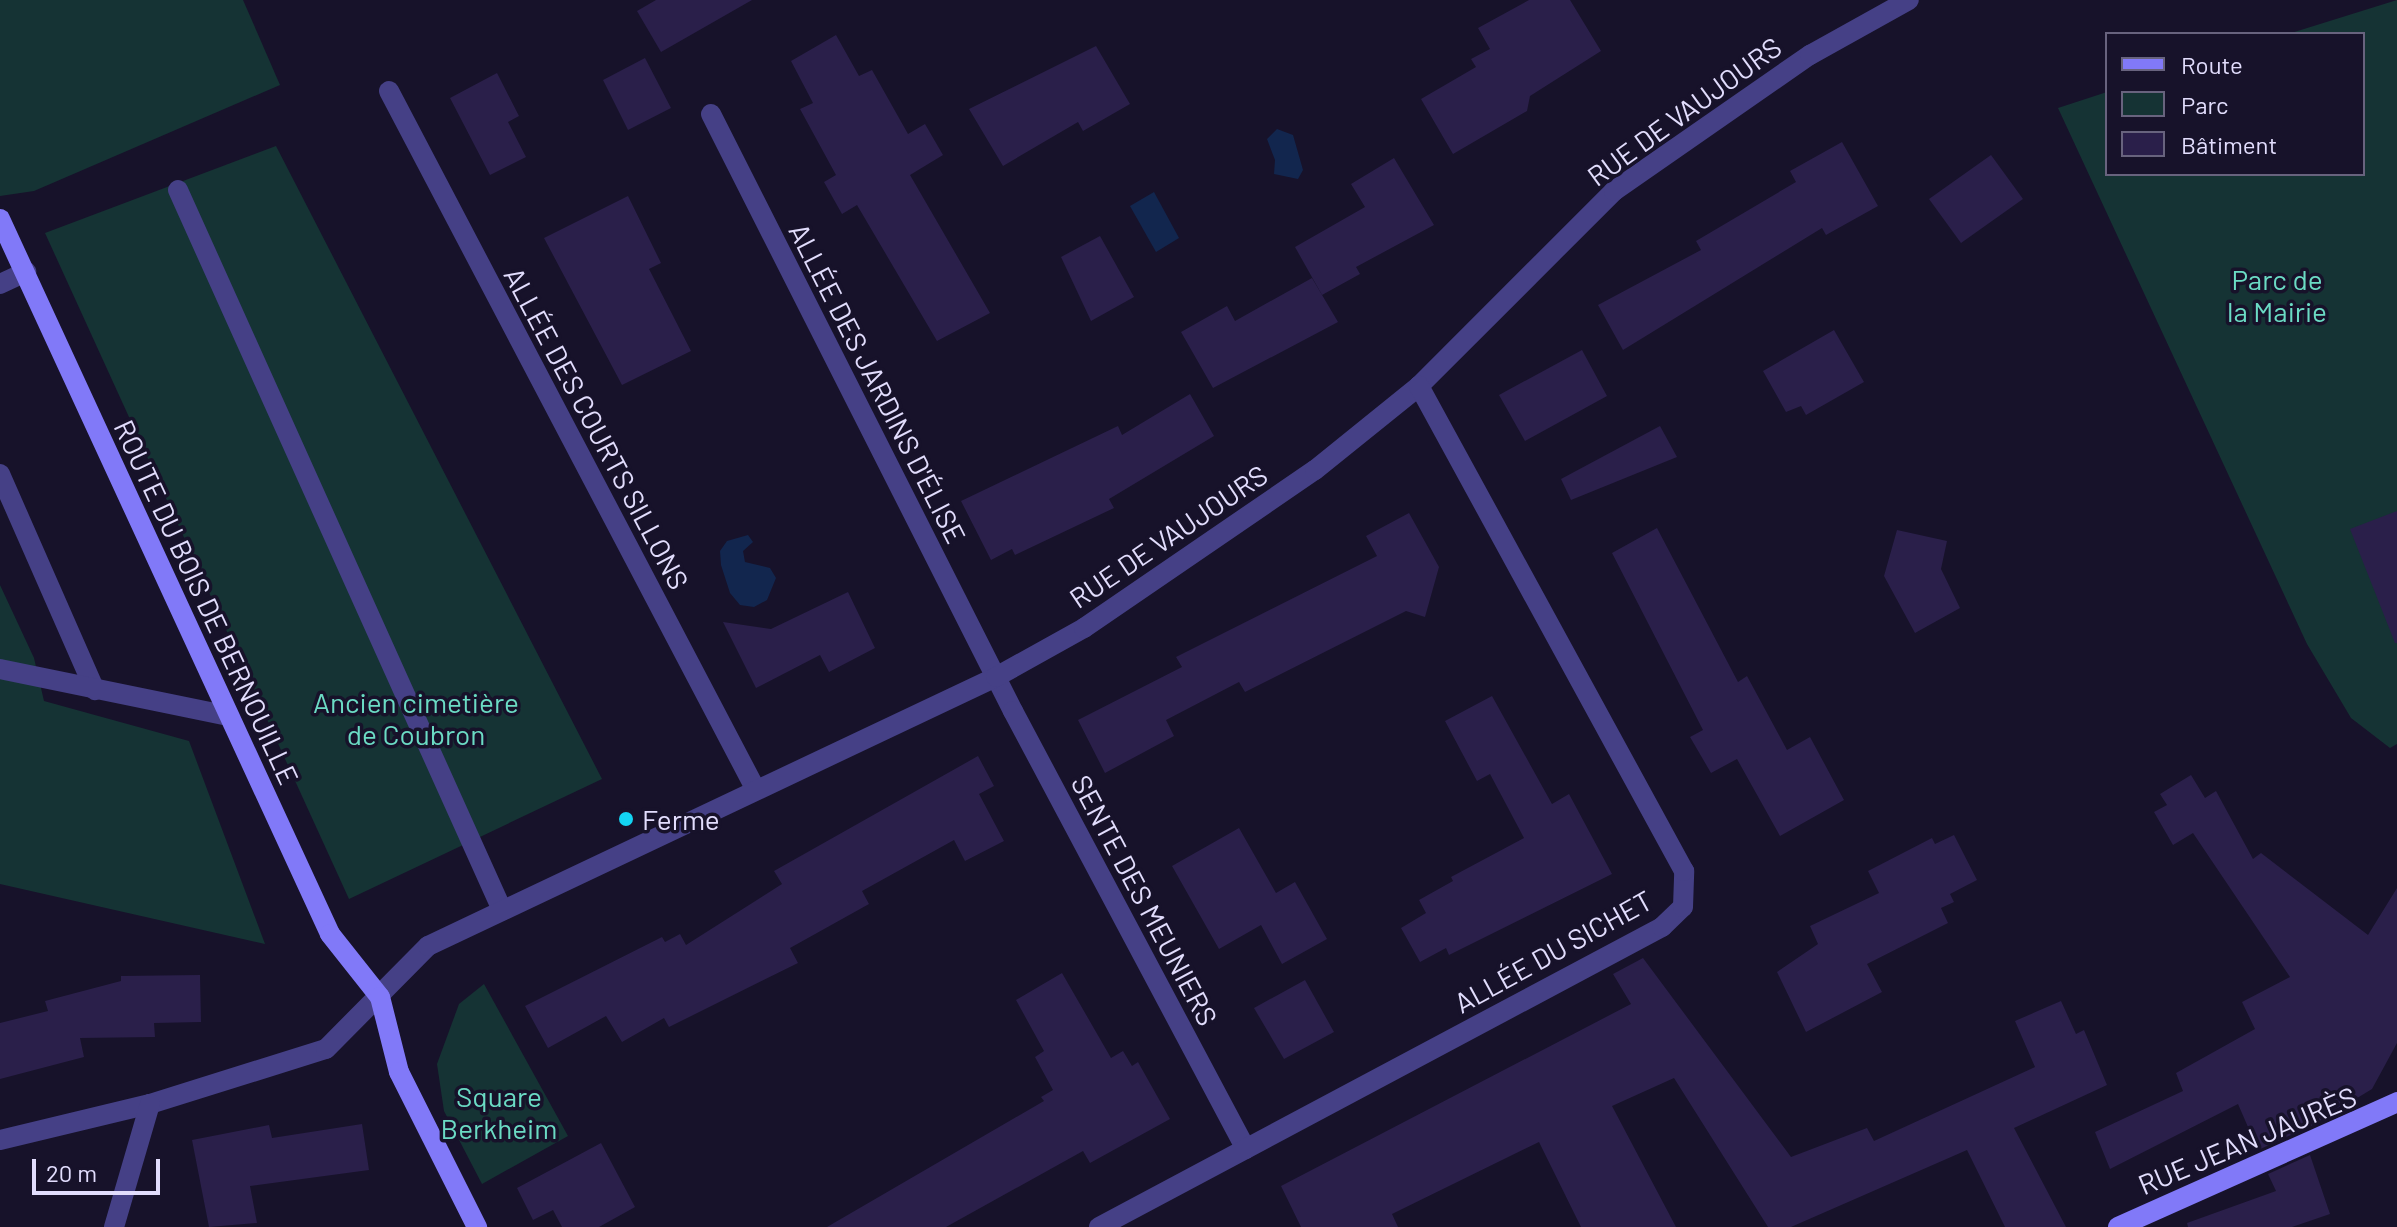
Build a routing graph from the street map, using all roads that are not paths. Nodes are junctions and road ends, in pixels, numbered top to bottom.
1 (1909, 0) edge
2 (389, 91) dead end
3 (711, 114) dead end
4 (178, 190) dead end
5 (0, 219) edge
6 (26, 272) junction
7 (0, 284) edge
8 (1419, 386) junction
9 (0, 474) edge
10 (0, 669) edge
11 (996, 677) junction
12 (95, 690) junction
13 (228, 716) junction
14 (756, 790) junction
15 (502, 910) junction
16 (380, 997) junction
17 (2397, 1102) edge
18 (150, 1104) junction
19 (0, 1140) edge
20 (1246, 1149) junction
21 (114, 1227) edge
22 (477, 1227) edge
23 (1099, 1227) edge
24 (2118, 1227) edge

1 - 8 street, RUE DE VAUJOURS
2 - 14 street, ALLÉE DES COURTS SILLONS
3 - 11 street, ALLÉE DES JARDINS D'ÉLISE
4 - 15 street
5 - 6 street, ROUTE DU BOIS DE BERNOUILLE
6 - 7 street
6 - 13 street, ROUTE DU BOIS DE BERNOUILLE
8 - 11 street, RUE DE VAUJOURS
8 - 20 street, ALLÉE DU SICHET
9 - 12 street
10 - 12 street
11 - 14 street, RUE DE VAUJOURS
11 - 20 street, SENTE DES MEUNIERS
12 - 13 street
13 - 16 street, ROUTE DU BOIS DE BERNOUILLE
14 - 15 street, RUE DE VAUJOURS
15 - 16 street, RUE DE VAUJOURS
16 - 18 street, RUE DE VAUJOURS
16 - 22 street
17 - 24 street, RUE JEAN JAURÈS
18 - 19 street, RUE DE VAUJOURS
18 - 21 street
20 - 23 street, ALLÉE DU SICHET

